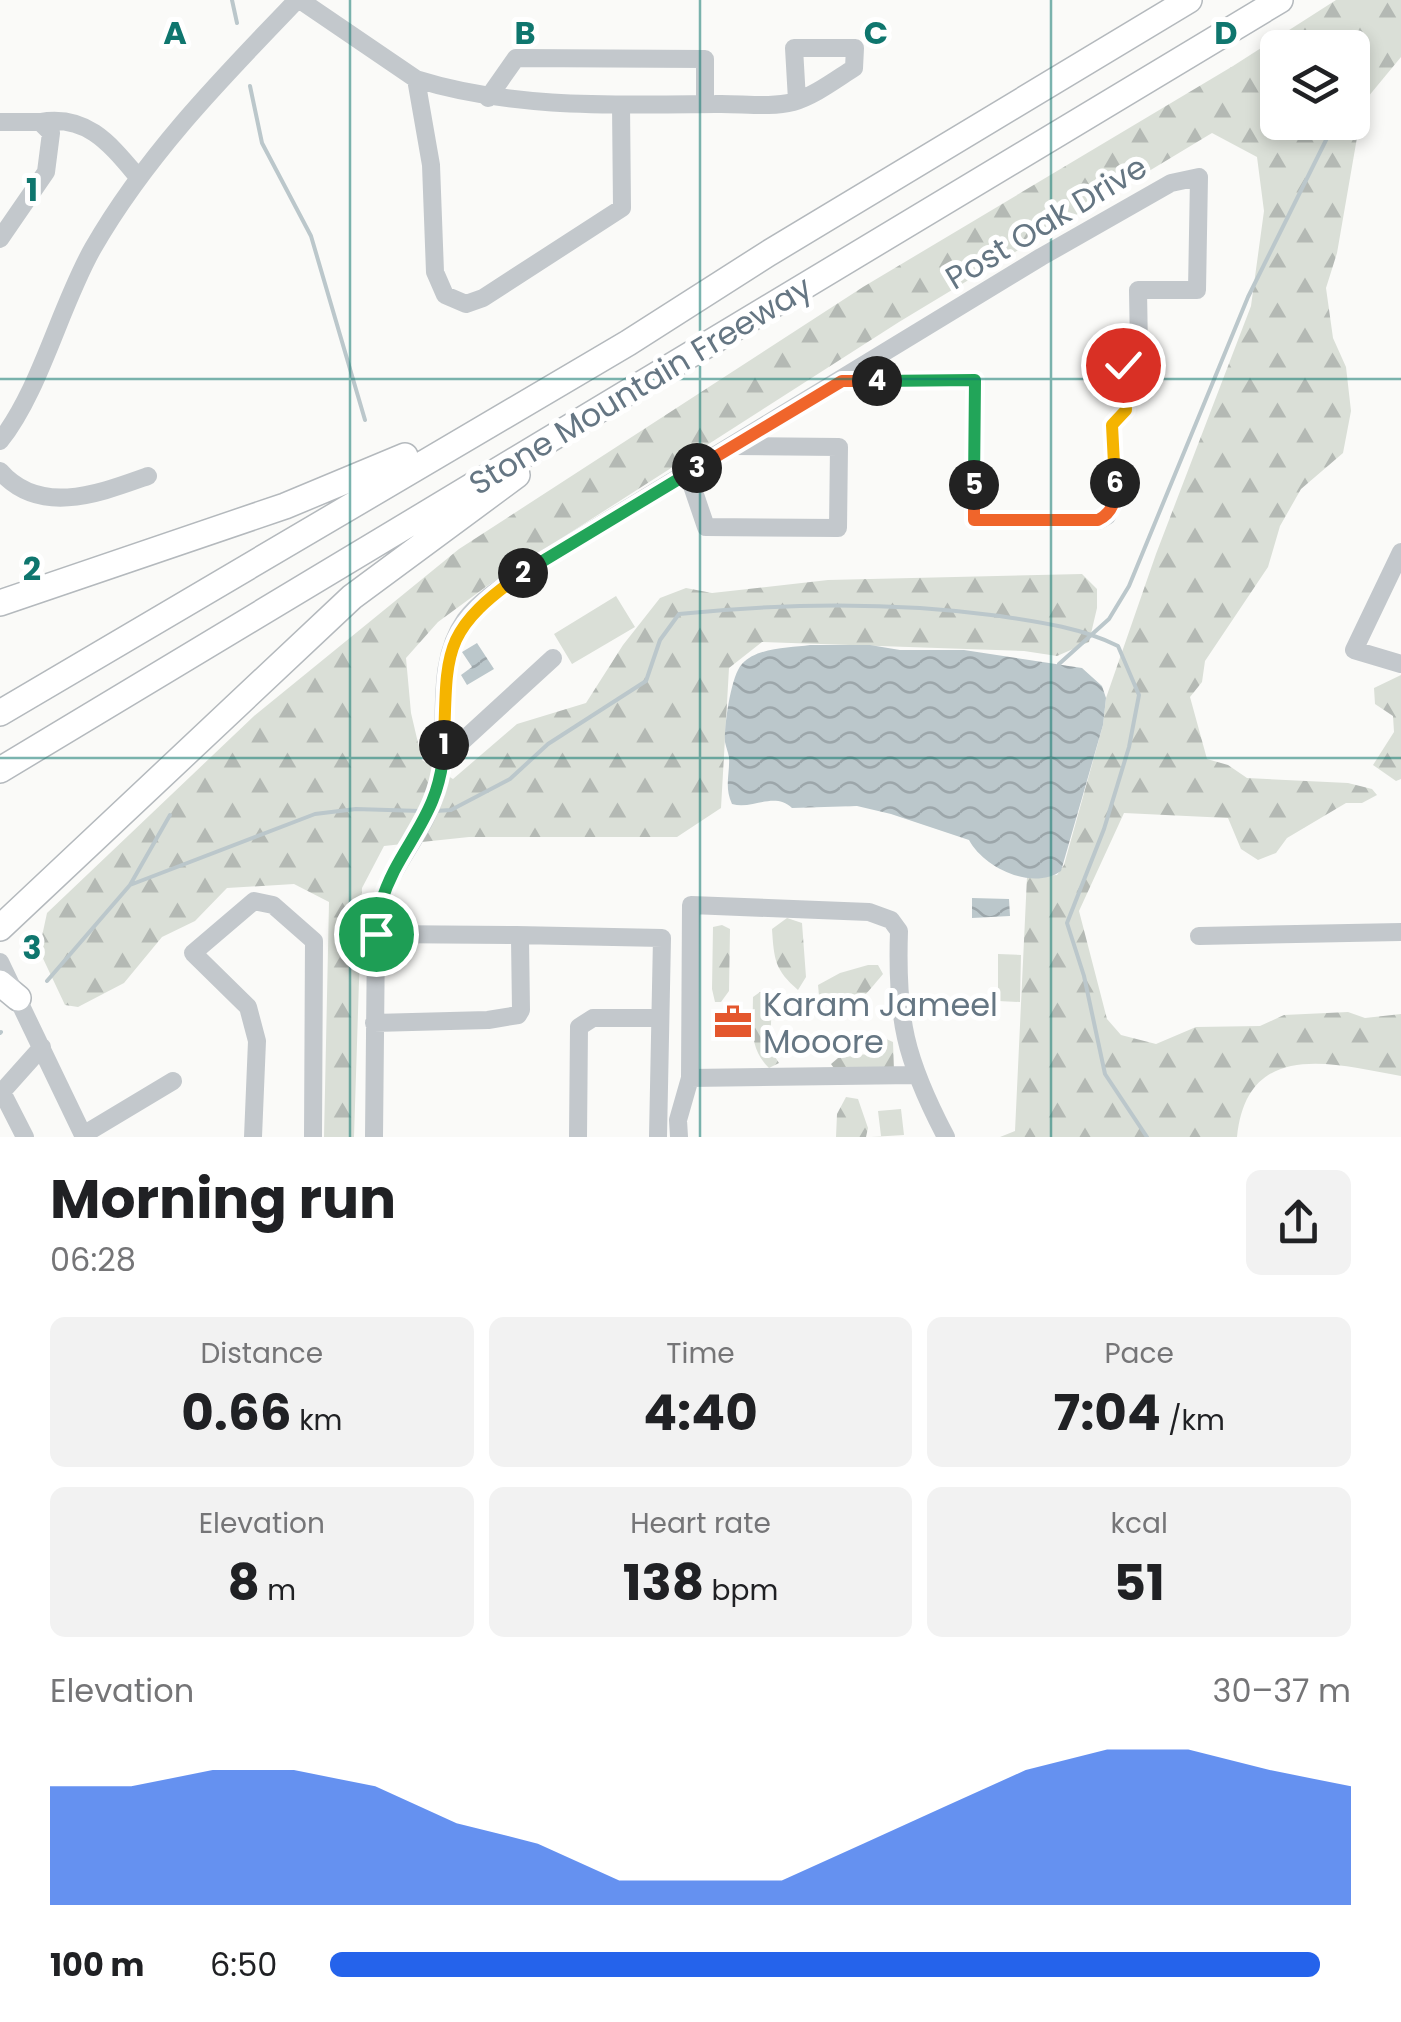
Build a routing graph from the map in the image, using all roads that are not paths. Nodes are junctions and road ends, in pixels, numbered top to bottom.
1 (298, 0) edge
2 (1189, 0) edge
3 (1280, 0) edge
4 (416, 79) junction
5 (488, 98) junction
6 (797, 100) dead end
7 (705, 104) junction
8 (621, 105) junction
9 (0, 122) edge
10 (40, 122) junction
11 (138, 176) junction
12 (0, 239) edge
13 (628, 343) junction
14 (654, 376) junction
15 (842, 381) junction
16 (0, 441) edge
17 (733, 446) junction
18 (0, 471) edge
19 (688, 474) junction
20 (148, 476) dead end
21 (1401, 552) edge
22 (0, 603) edge
23 (553, 658) dead end
24 (1401, 664) edge
25 (0, 713) edge
26 (443, 759) junction
27 (0, 770) edge
28 (0, 928) edge
29 (1401, 932) edge
30 (376, 934) junction
31 (516, 935) junction
32 (1199, 936) dead end
33 (0, 962) edge
34 (9, 991) edge
35 (659, 1018) junction
36 (374, 1022) junction
37 (42, 1047) junction
38 (915, 1075) junction
39 (690, 1078) junction
40 (172, 1081) dead end
41 (1, 1093) edge
42 (83, 1136) edge
43 (26, 1137) edge
44 (253, 1137) edge
45 (313, 1137) edge
46 (374, 1137) edge
47 (578, 1137) edge
48 (658, 1137) edge
49 (679, 1137) edge
50 (946, 1137) edge

1 - 4 street
1 - 11 street
2 - 13 highway, Stone Mountain Freeway
3 - 14 highway, Stone Mountain Freeway
4 - 5 street
4 - 8 street
5 - 7 street
5 - 8 street
6 - 7 street
7 - 8 street
9 - 10 street
10 - 11 street
10 - 12 street
11 - 16 street
13 - 22 highway
13 - 25 highway, Stone Mountain Freeway
14 - 27 highway, Stone Mountain Freeway
14 - 28 highway
15 - 15 street, Post Oak Drive
15 - 17 street, Post Oak Drive
17 - 19 street, Post Oak Drive
17 - 19 street
18 - 20 street
19 - 26 street, Post Oak Drive
21 - 24 street
23 - 26 street
26 - 30 street, Post Oak Drive
29 - 32 street
30 - 31 street
30 - 36 street, Post Oak Drive
31 - 35 street
31 - 36 street
33 - 34 street
34 - 37 street
35 - 47 street
35 - 48 street
36 - 46 street, Post Oak Drive
37 - 41 street
37 - 42 street
38 - 39 street
38 - 39 street
38 - 50 street
39 - 49 street
40 - 42 street
41 - 43 street
44 - 45 street

